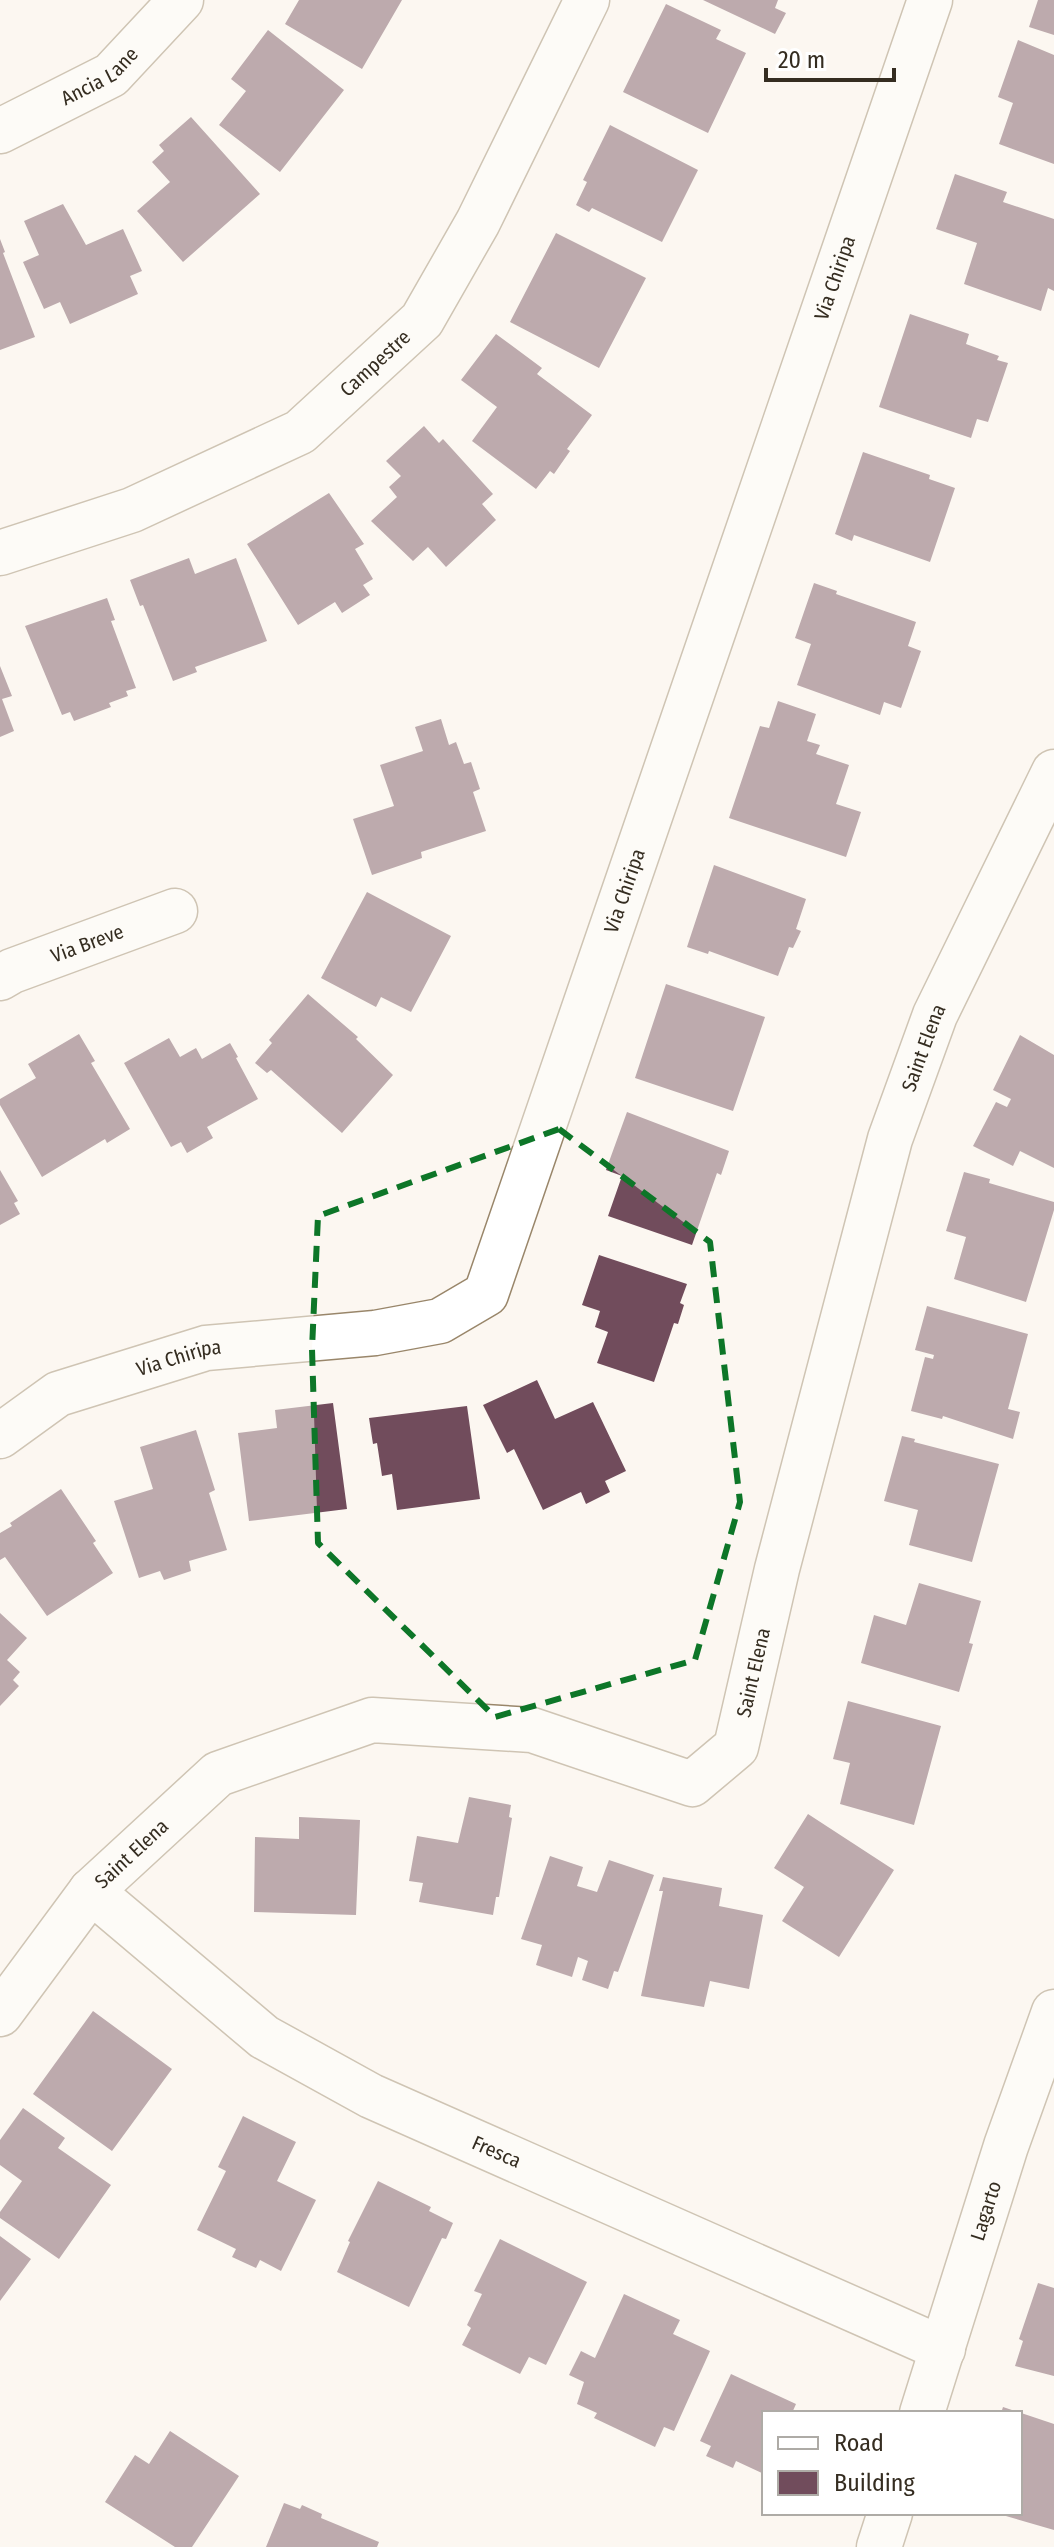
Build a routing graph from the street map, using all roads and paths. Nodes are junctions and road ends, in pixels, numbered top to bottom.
1 (181, 0) edge
2 (587, 0) edge
3 (930, 0) edge
4 (0, 131) edge
5 (0, 553) edge
6 (1054, 772) edge
7 (175, 911) dead end
8 (0, 978) edge
9 (0, 1436) edge
10 (91, 1891) junction
11 (1054, 2012) edge
12 (0, 2014) edge
13 (943, 2349) junction
14 (923, 2411) edge
15 (889, 2515) edge
16 (879, 2547) edge

1 - 4 street, Ancia Lane
2 - 5 street, Campestre
3 - 9 street, Via Chiripa
6 - 10 street, Saint Elena
7 - 8 street, Via Breve
10 - 12 street, Saint Elena
10 - 13 street, Fresca
11 - 13 street, Lagarto
13 - 14 street, Lagarto
15 - 16 street

